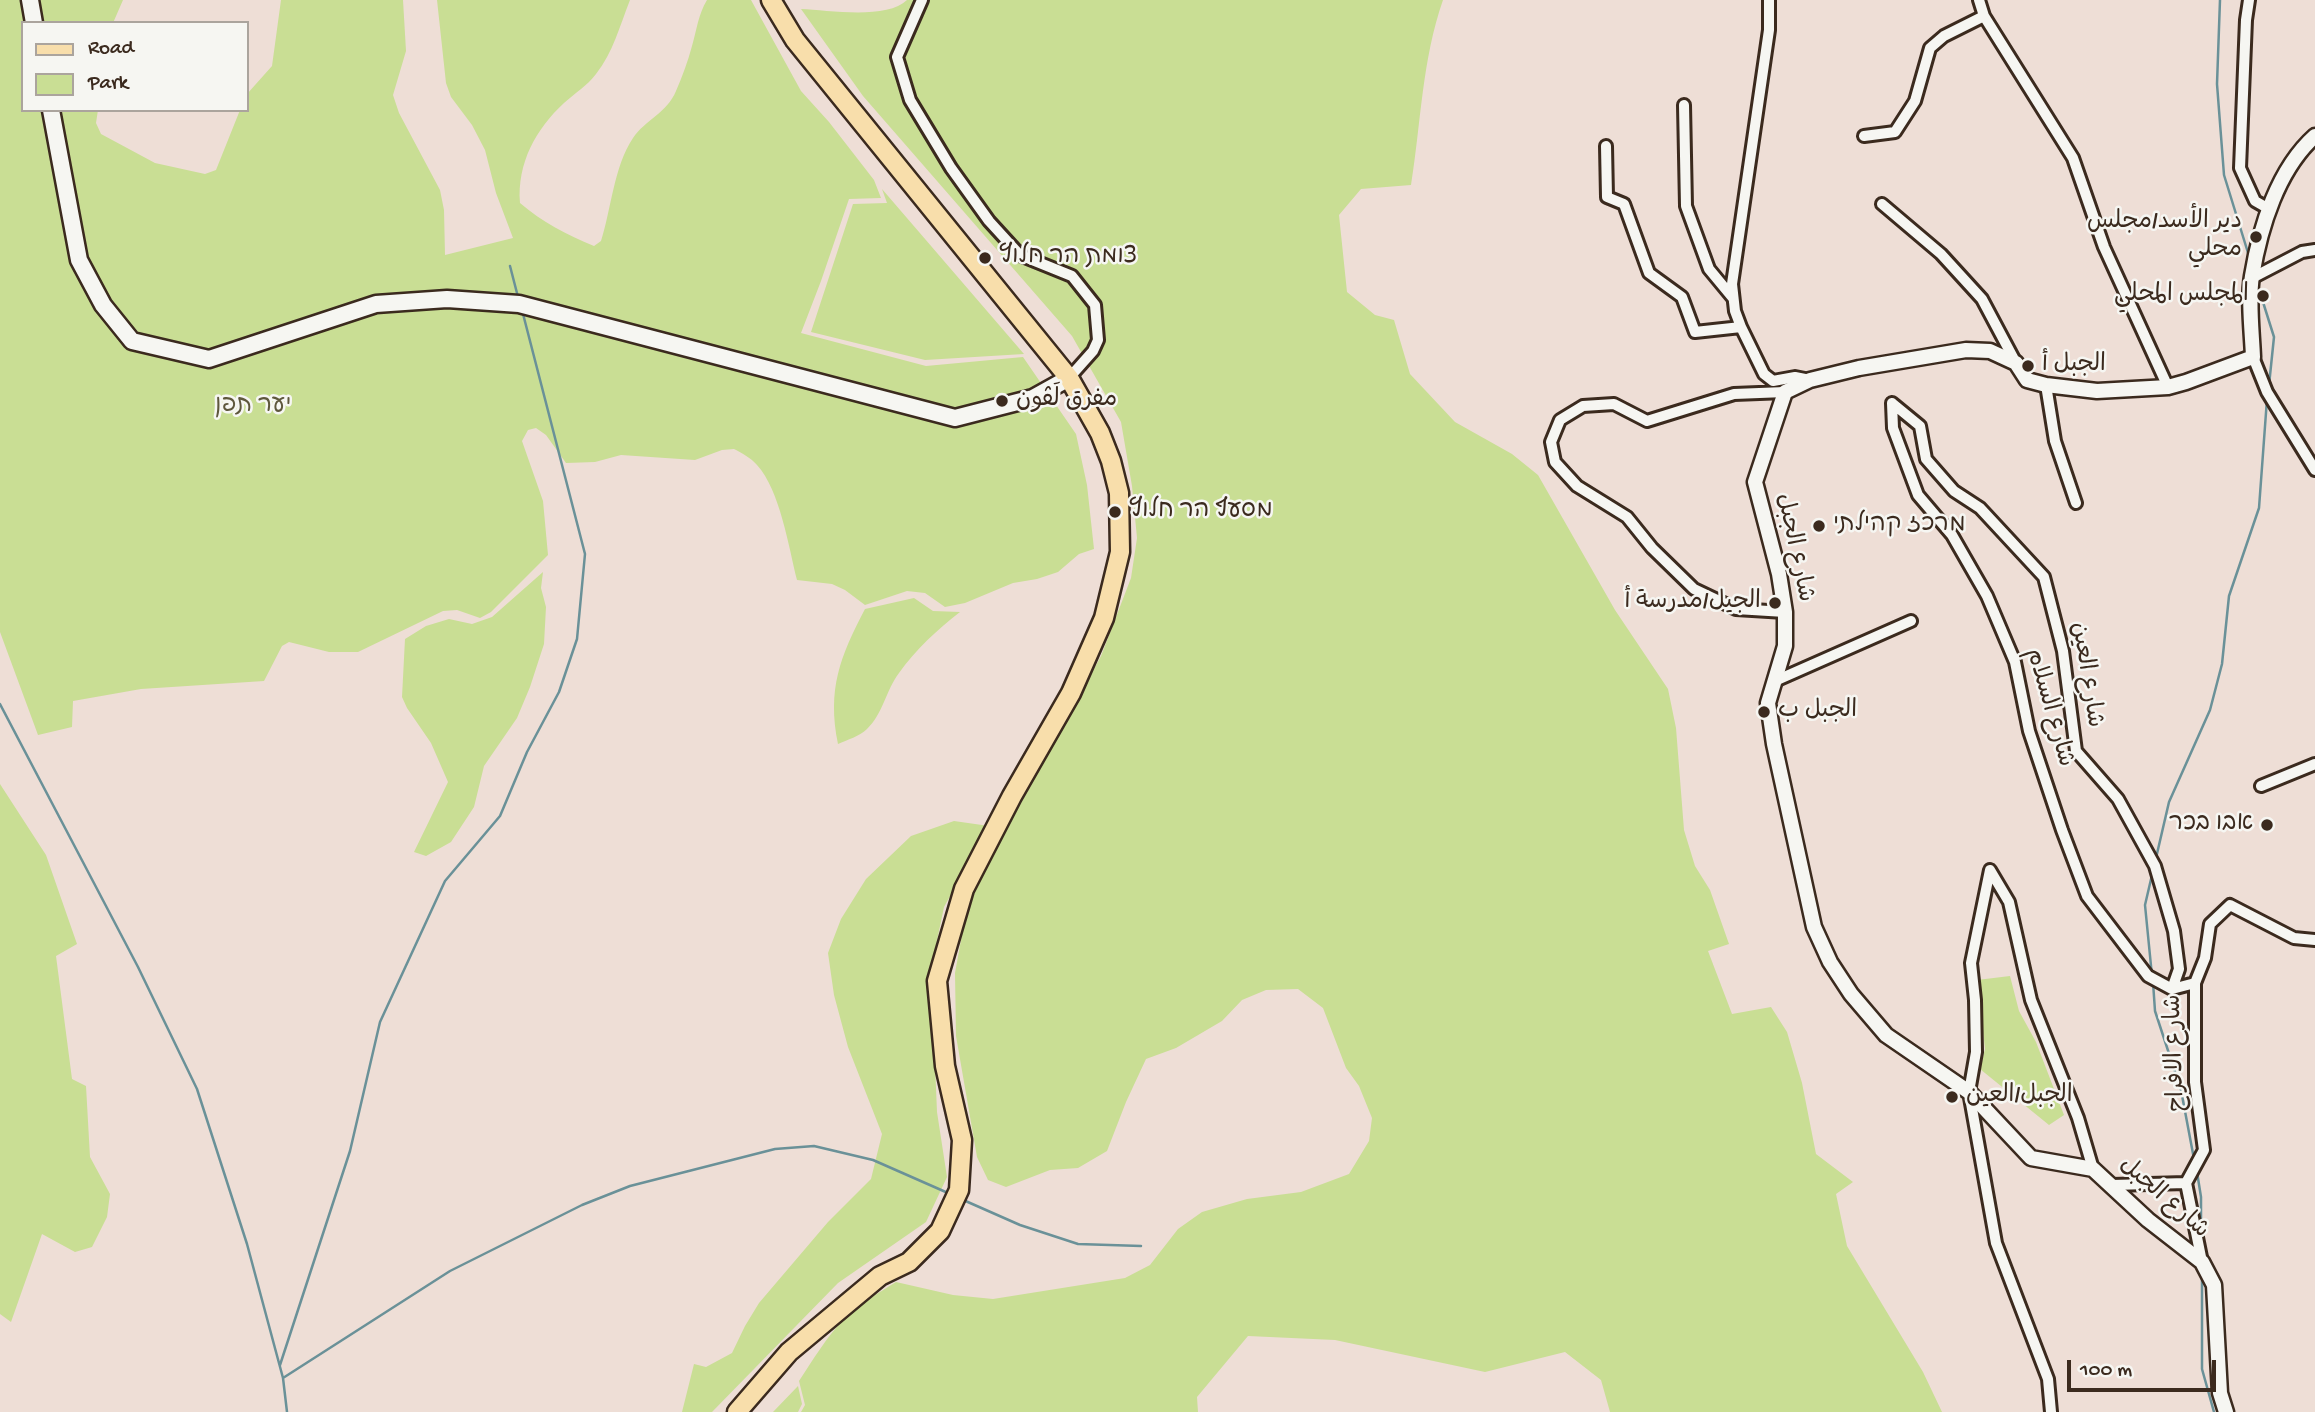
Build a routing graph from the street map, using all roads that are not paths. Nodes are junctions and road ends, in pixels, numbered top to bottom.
1 (30, 0) edge
2 (771, 0) edge
3 (922, 0) edge
4 (1769, 0) edge
5 (1979, 0) edge
6 (2249, 0) edge
7 (1984, 16) junction
8 (34, 21) edge
9 (1684, 105) dead end
10 (51, 112) edge
11 (1864, 136) dead end
12 (2315, 136) edge
13 (1606, 146) dead end
14 (1882, 204) dead end
15 (2269, 209) junction
16 (2315, 250) edge
17 (2252, 278) junction
18 (1733, 298) junction
19 (1741, 327) junction
20 (2253, 357) junction
21 (2016, 363) junction
22 (1069, 378) junction
23 (1810, 380) junction
24 (2046, 385) junction
25 (2168, 387) junction
26 (1785, 392) junction
27 (1892, 403) joint
28 (2315, 470) edge
29 (2076, 503) dead end
30 (1785, 612) junction
31 (1911, 621) dead end
32 (1775, 681) junction
33 (2315, 764) edge
34 (2261, 786) dead end
35 (2315, 940) edge
36 (2195, 983) junction
37 (2172, 989) junction
38 (1969, 1093) junction
39 (2093, 1169) junction
40 (2186, 1183) junction
41 (2112, 1185) junction
42 (2202, 1262) junction
43 (737, 1412) edge
44 (2051, 1412) edge
45 (2226, 1412) edge

1 - 8 main road
2 - 22 main road
3 - 22 street
4 - 18 street
5 - 7 street
6 - 15 street
7 - 11 street
7 - 25 street
9 - 18 street
10 - 22 main road
12 - 15 street
13 - 19 street
14 - 21 street
15 - 17 street
16 - 17 street
17 - 20 street
18 - 19 street
19 - 23 street
20 - 25 street
20 - 28 street
21 - 23 street
21 - 24 street
22 - 43 main road
23 - 26 street
24 - 25 street
24 - 29 street
26 - 30 street, شارع الجبل
26 - 30 street
27 - 37 street, شارع السلام
27 - 37 street, شارع العين
30 - 32 street, شارع الجبل
31 - 32 street
32 - 38 street, شارع الجبل
33 - 34 street
35 - 36 street, شارع الافراح
36 - 37 street
36 - 40 street, شارع الافراح
38 - 39 street, شارع الجبل
38 - 39 street
38 - 44 street
39 - 41 street, شارع الجبل
40 - 41 street
40 - 42 street
41 - 42 street, شارع الجبل
42 - 45 street, شارع الجبل

